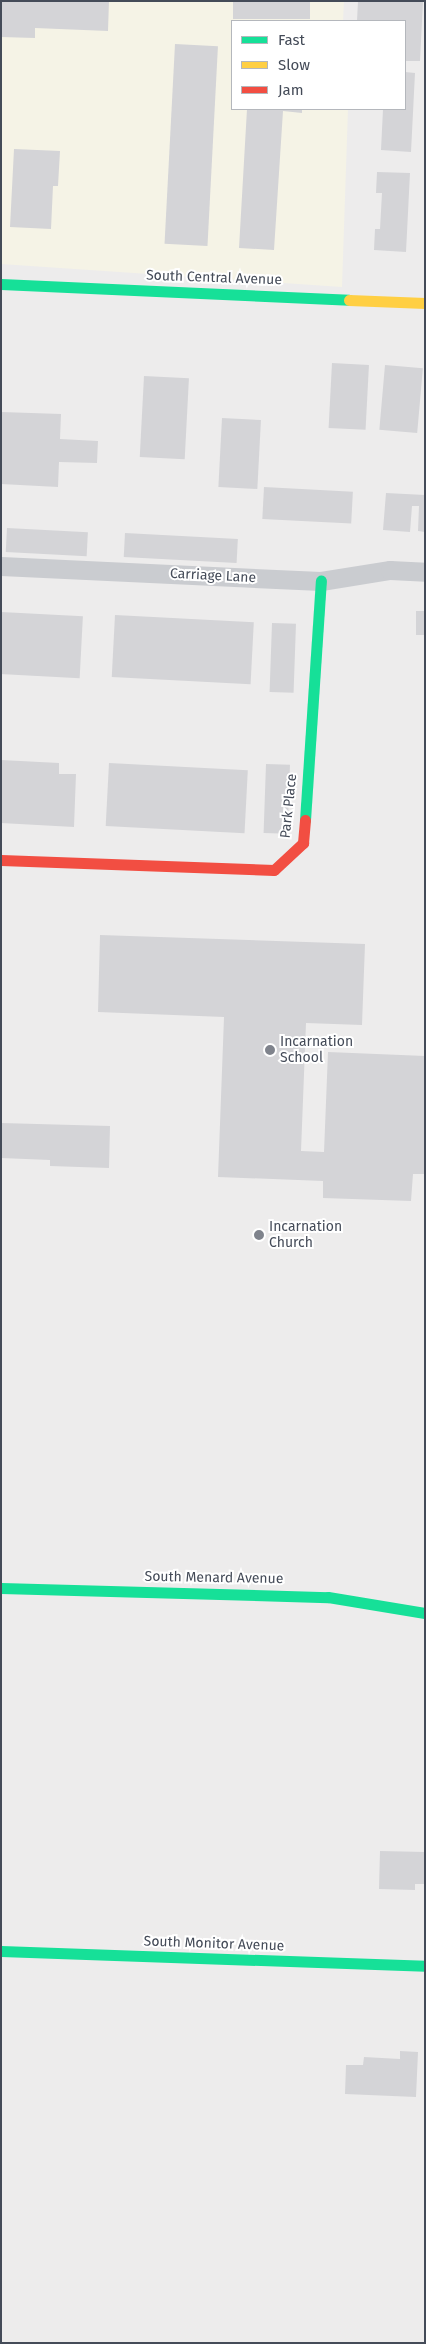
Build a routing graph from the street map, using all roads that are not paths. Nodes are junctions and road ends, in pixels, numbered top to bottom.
1 (1, 284) edge
2 (425, 303) edge
3 (1, 566) edge
4 (425, 572) edge
5 (321, 581) junction
6 (1, 860) edge
7 (1, 1588) edge
8 (425, 1613) edge
9 (1, 1951) edge
10 (425, 1966) edge

1 - 2 street, South Central Avenue
3 - 5 street, Carriage Lane
4 - 5 street, Carriage Lane
5 - 6 street, Park Place
7 - 8 street, South Menard Avenue
9 - 10 street, South Monitor Avenue

